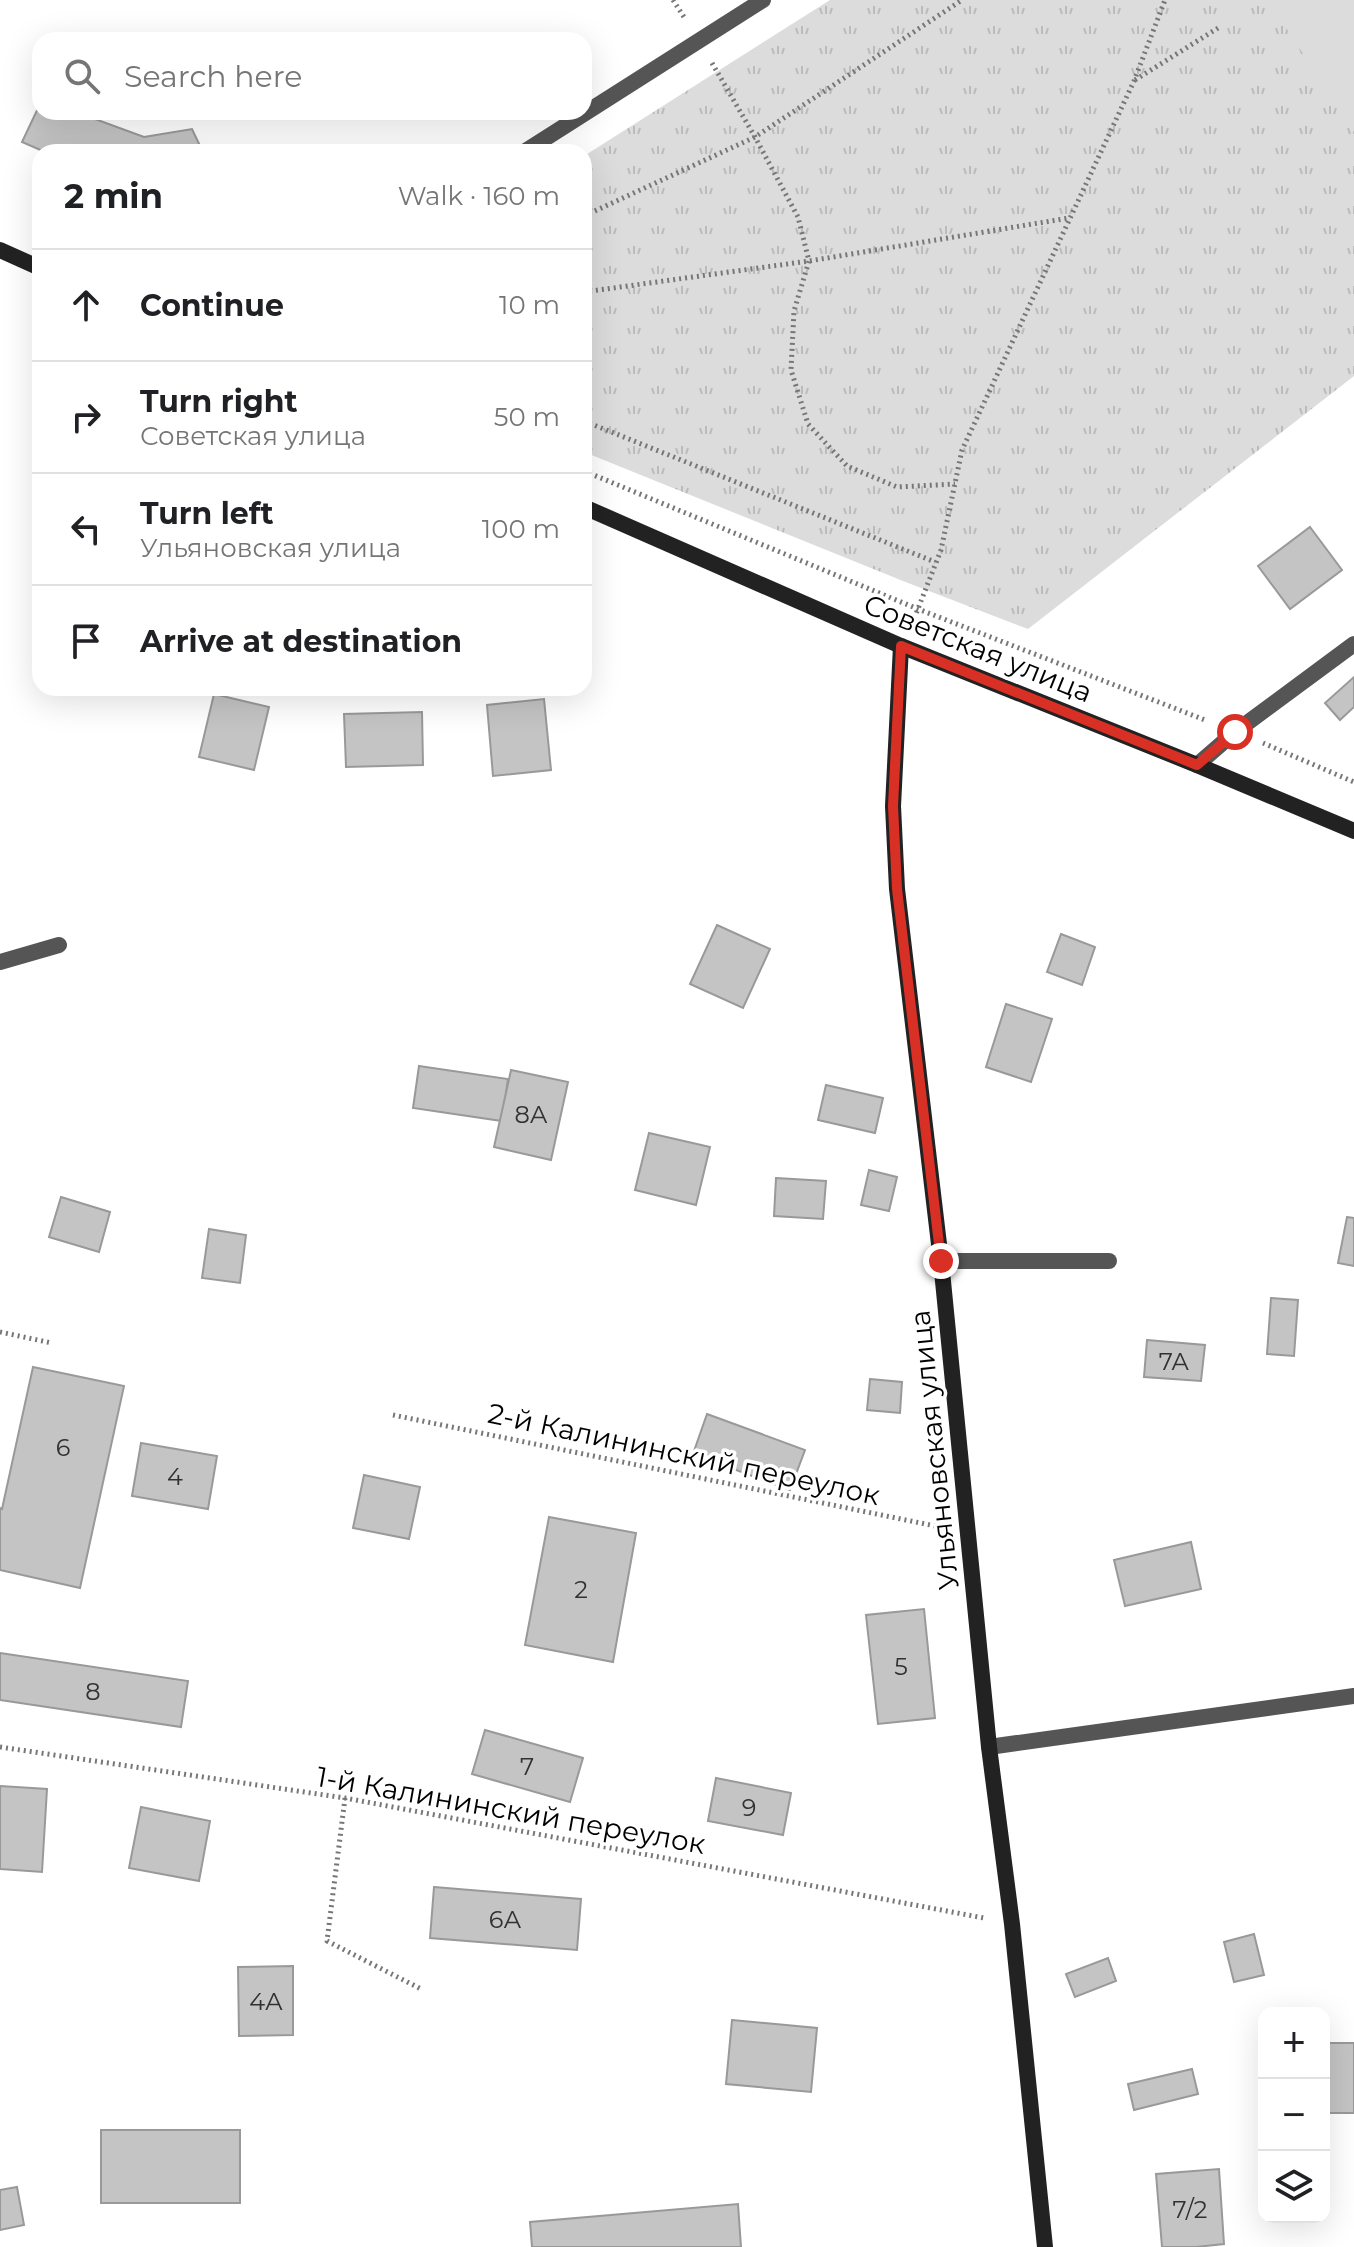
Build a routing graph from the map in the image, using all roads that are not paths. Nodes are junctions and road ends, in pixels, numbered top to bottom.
1 (763, 0) edge
2 (592, 109) edge
3 (575, 120) edge
4 (537, 144) edge
5 (0, 250) edge
6 (32, 264) edge
7 (592, 511) edge
8 (1354, 644) edge
9 (901, 646) junction
10 (1197, 765) junction
11 (1354, 831) edge
12 (59, 945) dead end
13 (0, 962) edge
14 (941, 1261) junction
15 (1109, 1261) dead end
16 (1354, 1696) edge
17 (989, 1747) junction
18 (1045, 2247) edge

1 - 2 street
3 - 4 street
5 - 6 street
7 - 9 street, Советская улица
8 - 10 street
9 - 10 street, Советская улица
9 - 14 street, Ульяновская улица
10 - 11 street, Советская улица
12 - 13 street
14 - 15 street
14 - 17 street, Ульяновская улица
16 - 17 street
17 - 18 street, Ульяновская улица

